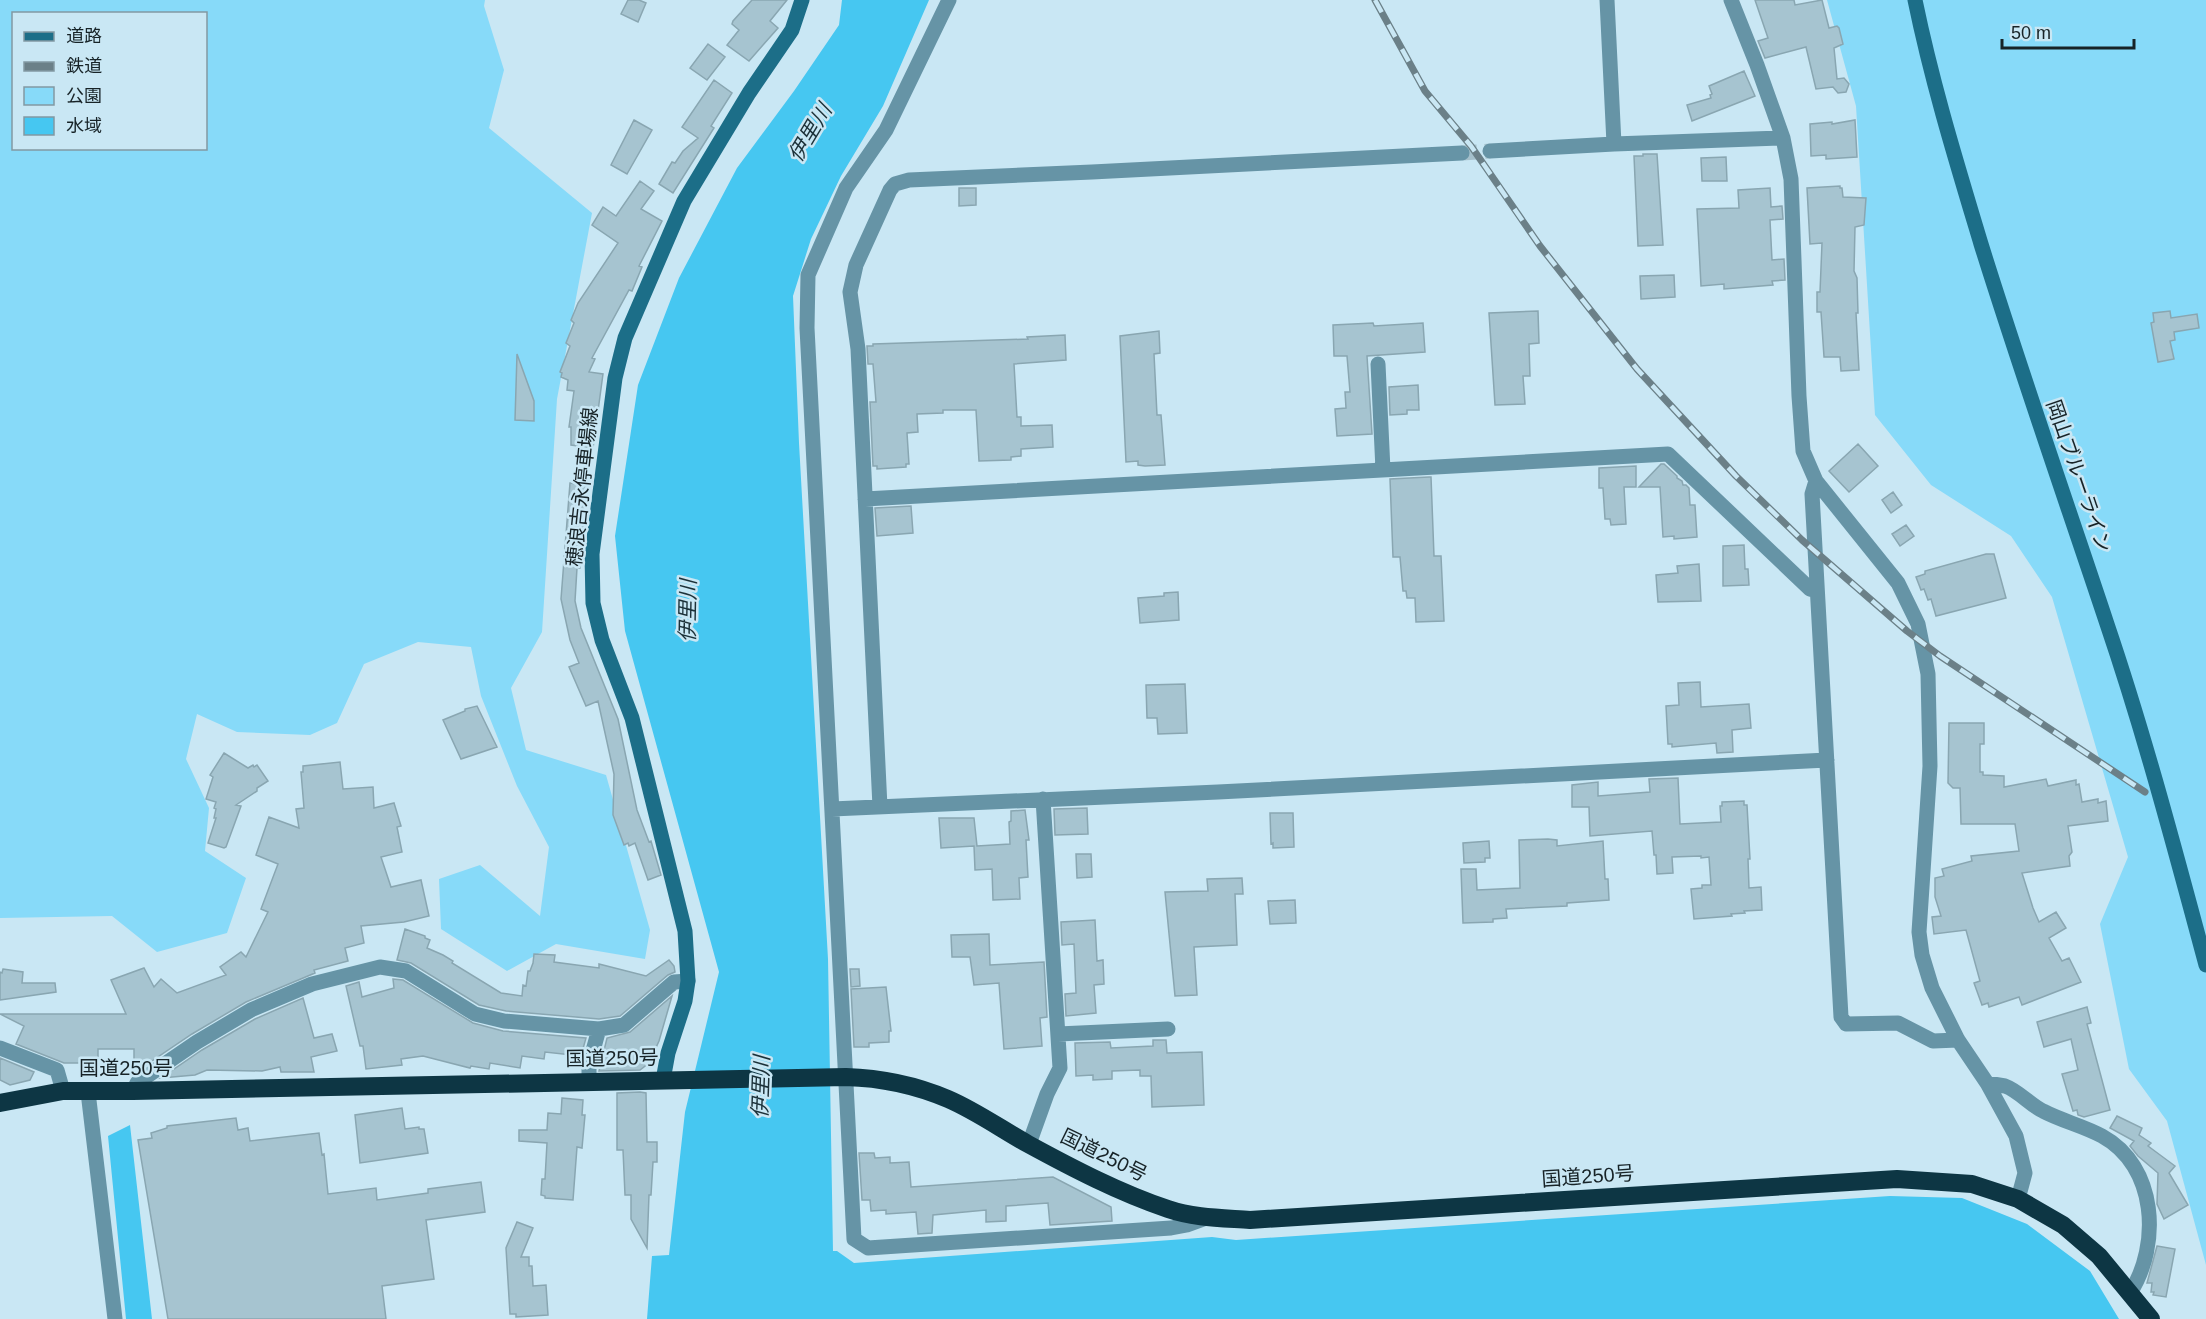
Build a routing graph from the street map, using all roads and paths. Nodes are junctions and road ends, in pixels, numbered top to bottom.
1 (802, 0) edge
2 (949, 0) edge
3 (1607, 0) edge
4 (1731, 0) edge
5 (1915, 0) edge
6 (1783, 138) junction
7 (1614, 144) junction
8 (1490, 151) tunnel mouth
9 (1462, 153) tunnel mouth
10 (1378, 364) dead end
11 (1383, 471) junction
12 (1816, 481) junction
13 (865, 499) junction
14 (1817, 591) junction
15 (1827, 760) junction
16 (1043, 800) junction
17 (880, 807) junction
18 (832, 809) junction
19 (2206, 964) edge
20 (688, 981) junction
21 (599, 1029) junction
22 (1168, 1029) dead end
23 (1058, 1034) junction
24 (1958, 1040) junction
25 (0, 1048) edge
26 (839, 1077) junction
27 (671, 1080) junction
28 (589, 1081) junction
29 (1987, 1083) junction
30 (63, 1091) junction
31 (133, 1091) junction
32 (88, 1092) junction
33 (0, 1103) edge
34 (1029, 1144) junction
35 (2018, 1199) junction
36 (1209, 1217) junction
37 (2130, 1293) junction
38 (115, 1319) edge
39 (2151, 1319) edge

1 - 20 main road, 穂浪吉永停車場線
2 - 18 street
3 - 7 street
4 - 6 street
5 - 19 main road, 岡山ブルーライン
6 - 7 street
6 - 12 street
7 - 8 street
9 - 13 street
10 - 11 street
11 - 13 street
11 - 14 street
12 - 14 street
12 - 24 street
13 - 17 street
14 - 15 street
15 - 16 street
15 - 24 street
16 - 17 street
16 - 23 street
17 - 18 street
18 - 26 street
20 - 21 street
20 - 27 main road, 穂浪吉永停車場線
21 - 28 street
21 - 31 street
22 - 23 street
23 - 34 street
24 - 29 street
25 - 30 street
26 - 27 highway, 国道250号
26 - 34 highway, 国道250号
26 - 36 street
27 - 28 highway, 国道250号
28 - 31 highway, 国道250号
29 - 35 street
29 - 37 street
30 - 32 highway, 国道250号
30 - 33 highway, 国道250号
31 - 32 highway, 国道250号
32 - 38 street
34 - 36 highway, 国道250号
35 - 36 highway, 国道250号
35 - 37 highway, 国道250号
37 - 39 highway, 国道250号

